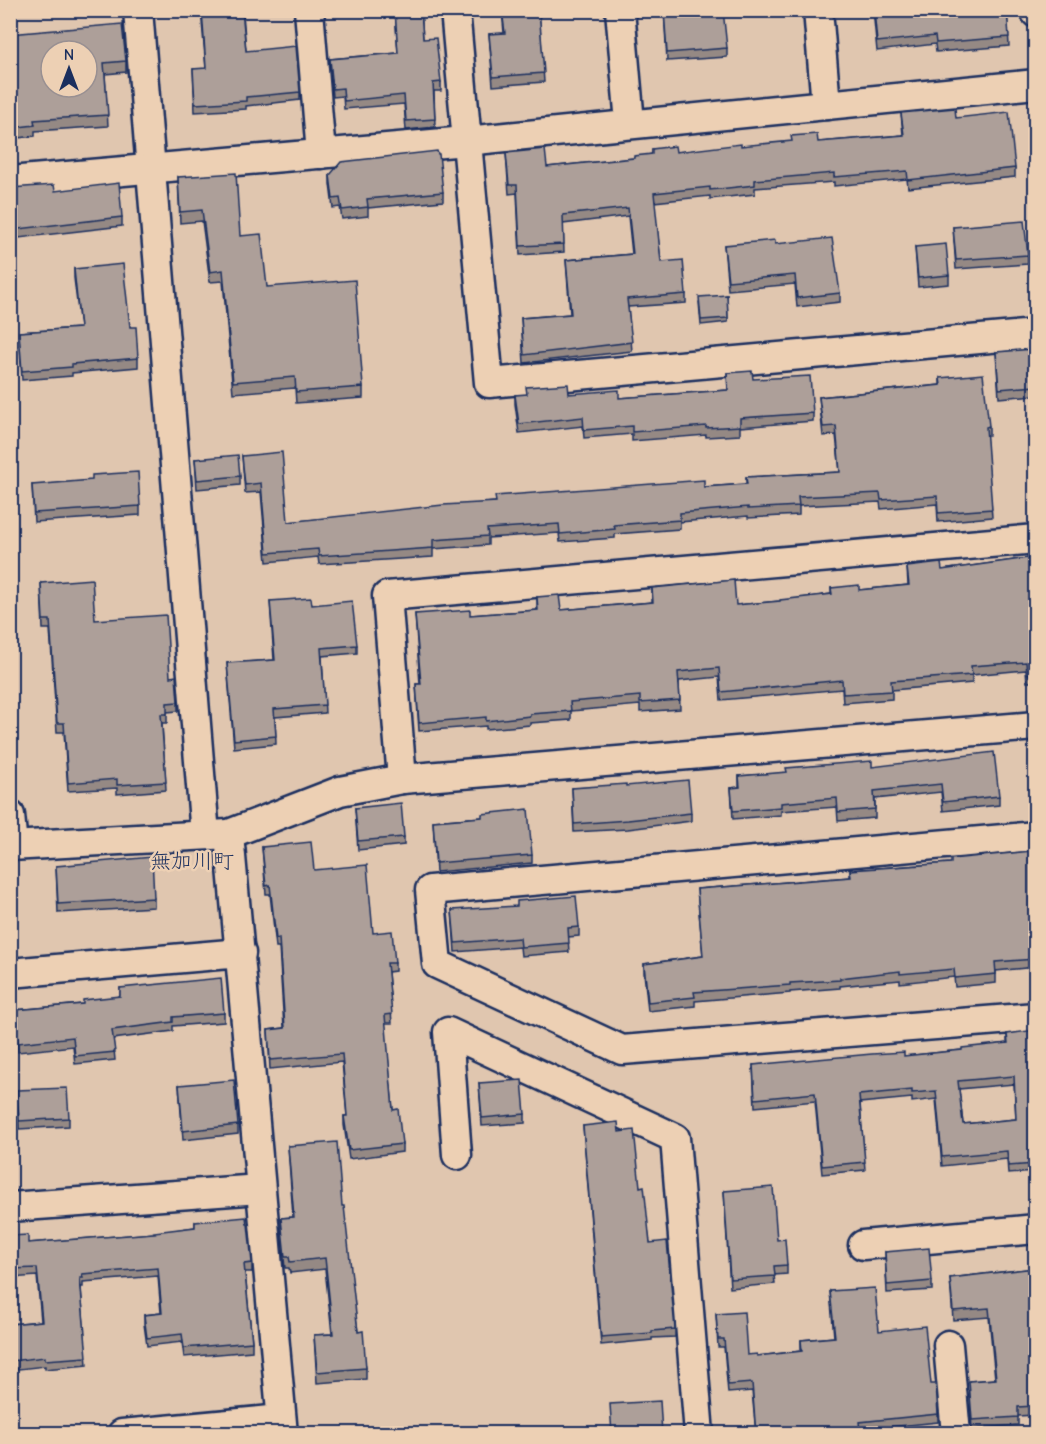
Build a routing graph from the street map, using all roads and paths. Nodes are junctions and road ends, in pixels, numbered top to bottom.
1 (138, 10) edge
2 (309, 10) edge
3 (455, 10) edge
4 (620, 10) edge
5 (818, 10) edge
6 (1035, 84) edge
7 (826, 105) junction
8 (630, 123) junction
9 (466, 141) junction
10 (321, 154) junction
11 (150, 169) junction
12 (10, 181) edge
13 (1035, 334) edge
14 (1035, 539) edge
15 (1035, 726) edge
16 (402, 779) junction
17 (10, 815) edge
18 (217, 835) junction
19 (1035, 836) edge
20 (12, 846) edge
21 (241, 953) junction
22 (10, 973) edge
23 (1035, 1017) edge
24 (457, 1155) dead end
25 (260, 1190) junction
26 (10, 1207) edge
27 (1035, 1229) edge
28 (863, 1245) dead end
29 (948, 1345) dead end
30 (282, 1426) edge
31 (122, 1434) edge
32 (699, 1434) edge
33 (956, 1434) edge

1 - 11 street
2 - 10 street
3 - 9 street
4 - 8 street
5 - 7 street
6 - 7 street
7 - 8 street
8 - 9 street
9 - 10 street
9 - 13 street
10 - 11 street
11 - 12 street
11 - 18 street
14 - 16 street
15 - 16 street
16 - 18 street
17 - 20 street
18 - 20 street
18 - 21 street
19 - 23 street
21 - 22 street
21 - 25 street
24 - 32 street
25 - 26 street
25 - 30 street
27 - 28 street
29 - 33 street
30 - 31 street

